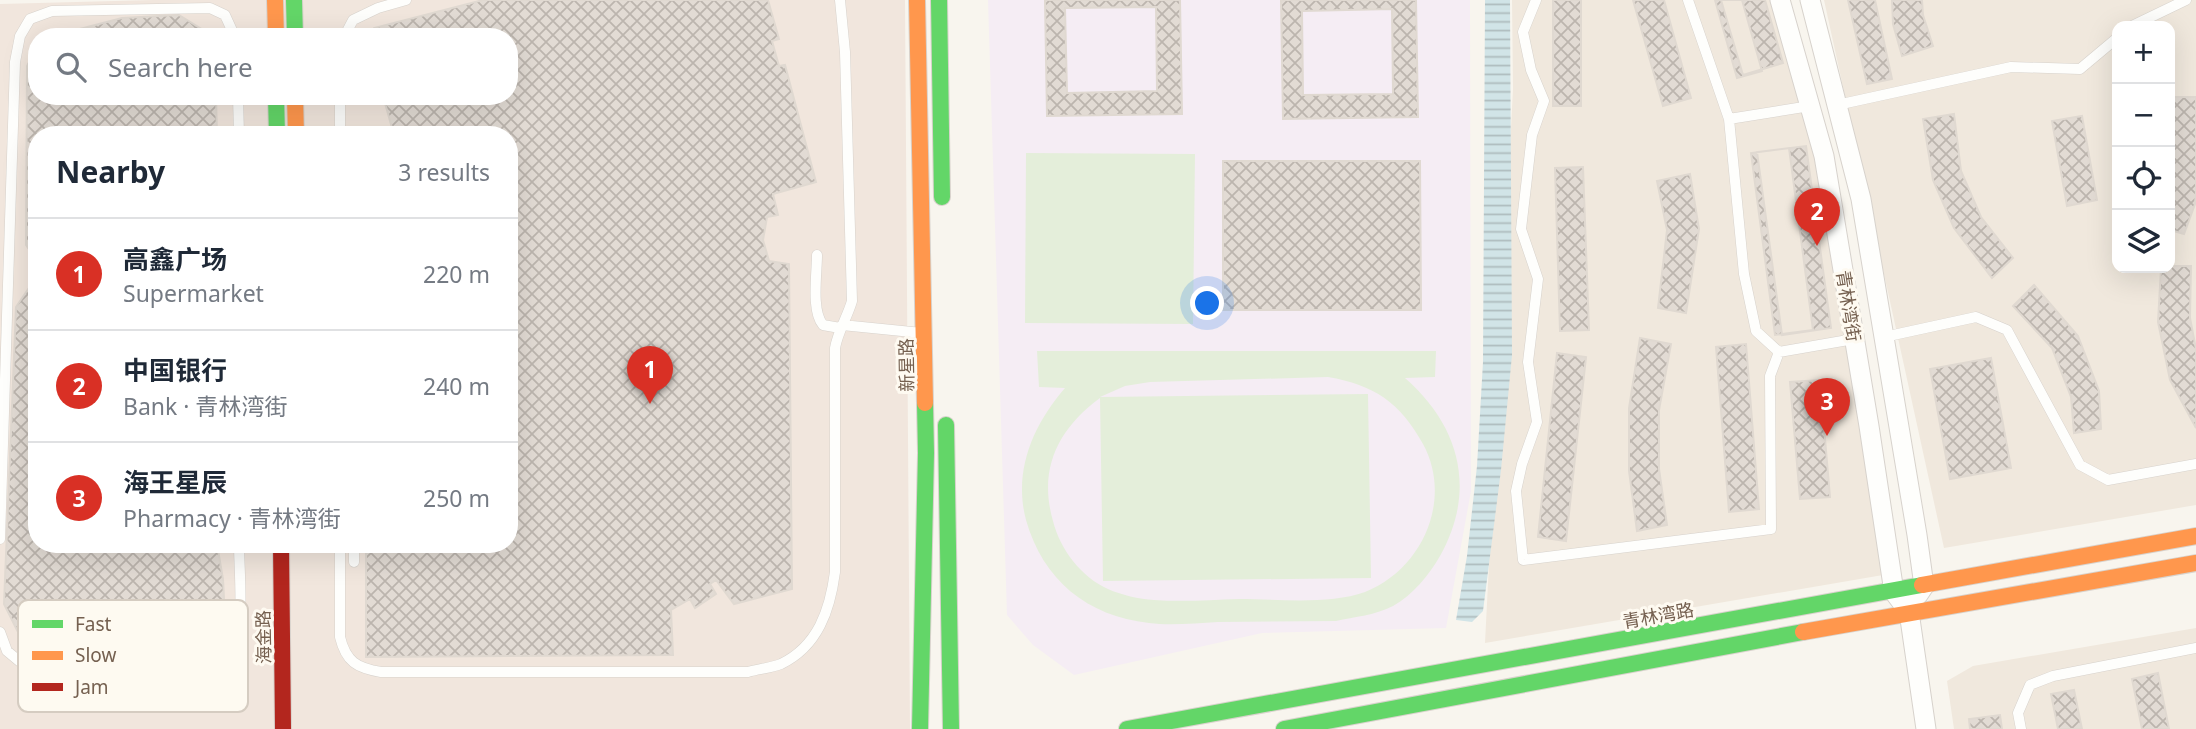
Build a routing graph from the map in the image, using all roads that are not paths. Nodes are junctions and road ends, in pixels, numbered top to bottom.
1 (275, 0) edge
2 (295, 0) edge
3 (406, 0) edge
4 (840, 0) edge
5 (917, 0) edge
6 (939, 0) edge
7 (1536, 0) edge
8 (1688, 0) edge
9 (1780, 0) edge
10 (1810, 0) edge
11 (2186, 0) edge
12 (2142, 21) edge
13 (231, 28) edge
14 (276, 28) edge
15 (295, 28) edge
16 (349, 28) edge
17 (2112, 42) edge
18 (238, 105) edge
19 (276, 105) edge
20 (295, 105) edge
21 (340, 105) edge
22 (1837, 105) junction
23 (1810, 106) junction
24 (1729, 119) junction
25 (239, 126) edge
26 (276, 126) edge
27 (296, 126) edge
28 (340, 126) edge
29 (942, 206) dead end
30 (817, 255) dead end
31 (841, 327) junction
32 (924, 333) junction
33 (1884, 337) junction
34 (1854, 339) junction
35 (1779, 352) junction
36 (946, 413) dead end
37 (2196, 464) edge
38 (2196, 536) edge
39 (0, 539) edge
40 (240, 553) edge
41 (281, 553) edge
42 (340, 553) edge
43 (354, 553) edge
44 (354, 562) dead end
45 (2196, 563) edge
46 (1924, 586) junction
47 (1894, 592) junction
48 (239, 600) edge
49 (1909, 612) junction
50 (0, 632) edge
51 (2196, 648) edge
52 (18, 660) edge
53 (283, 729) edge
54 (920, 729) edge
55 (951, 729) edge
56 (1127, 729) edge
57 (1284, 729) edge
58 (1926, 729) edge
59 (2021, 729) edge

1 - 14 main road
2 - 15 main road
3 - 16 lane
4 - 31 lane
5 - 32 main road, 新星路
6 - 29 main road
7 - 35 lane
8 - 24 lane
9 - 23 street, 青林湾街
10 - 22 street, 青林湾街
11 - 12 lane
13 - 39 lane
17 - 22 lane
18 - 25 lane
19 - 26 main road
20 - 27 main road
21 - 28 lane
22 - 33 street, 青林湾街
23 - 24 lane
23 - 34 street, 青林湾街
24 - 35 lane
30 - 31 lane
31 - 32 lane
31 - 42 lane
32 - 54 main road, 新星路
33 - 37 lane
33 - 46 street, 青林湾街
34 - 35 lane
34 - 47 street, 青林湾街
36 - 55 main road
38 - 46 main road, 青林湾路
40 - 48 lane
41 - 53 main road, 海金路
43 - 44 lane
45 - 49 main road
46 - 47 main road, 青林湾路
46 - 49 street
47 - 49 street, 青林湾街
47 - 56 main road, 青林湾路
49 - 57 main road
49 - 58 street, 青林湾街
50 - 52 lane
51 - 59 lane

